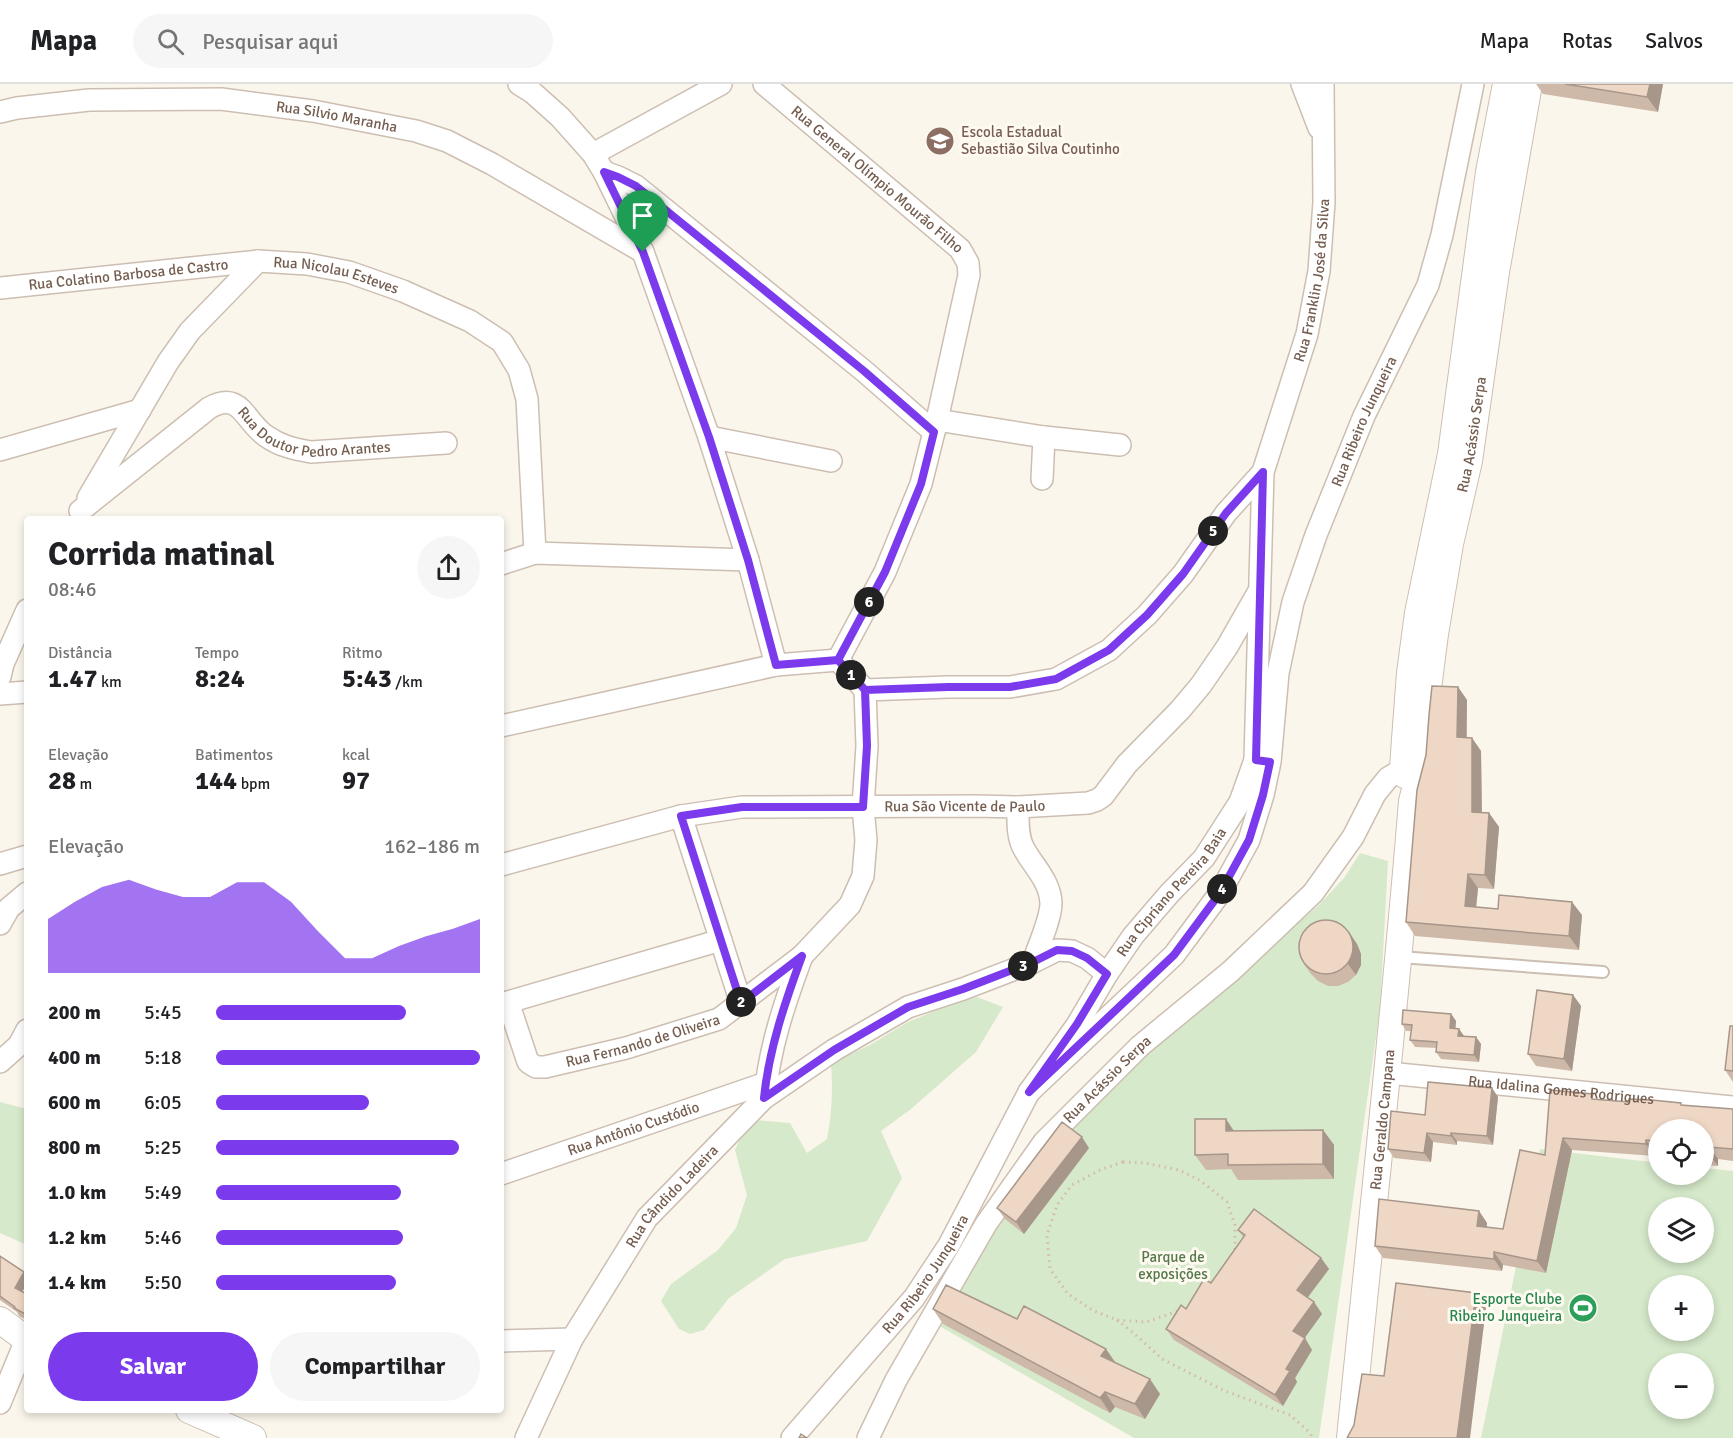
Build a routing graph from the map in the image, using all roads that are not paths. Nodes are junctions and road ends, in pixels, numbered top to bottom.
1 (721, 84) edge
2 (764, 84) edge
3 (1302, 84) edge
4 (1323, 84) edge
5 (1473, 84) edge
6 (1506, 84) edge
7 (1529, 84) edge
8 (531, 87) edge
9 (0, 112) edge
10 (1323, 140) junction
11 (593, 154) junction
12 (604, 172) junction
13 (643, 252) junction
14 (258, 261) junction
15 (1486, 270) junction
16 (0, 288) edge
17 (140, 410) junction
18 (936, 426) junction
19 (1044, 436) junction
20 (709, 437) junction
21 (446, 443) dead end
22 (1120, 445) dead end
23 (0, 450) edge
24 (831, 461) dead end
25 (1263, 472) junction
26 (1042, 479) dead end
27 (78, 515) edge
28 (535, 553) junction
29 (748, 560) junction
30 (504, 563) edge
31 (1259, 591) junction
32 (24, 617) edge
33 (838, 660) junction
34 (776, 665) junction
35 (1, 668) edge
36 (865, 690) junction
37 (24, 692) edge
38 (0, 694) edge
39 (504, 725) edge
40 (1263, 761) junction
41 (1412, 768) junction
42 (863, 807) junction
43 (1018, 807) junction
44 (681, 816) junction
45 (24, 857) edge
46 (0, 864) edge
47 (504, 864) edge
48 (24, 896) edge
49 (0, 924) edge
50 (721, 940) junction
51 (802, 956) junction
52 (1400, 957) junction
53 (1033, 962) junction
54 (1603, 972) dead end
55 (1107, 974) junction
56 (505, 1003) edge
57 (741, 1003) junction
58 (24, 1036) edge
59 (0, 1062) edge
60 (1389, 1073) junction
61 (765, 1090) junction
62 (1029, 1092) junction
63 (1733, 1107) edge
64 (504, 1173) edge
65 (0, 1320) edge
66 (24, 1338) edge
67 (572, 1339) junction
68 (504, 1341) edge
69 (24, 1347) edge
70 (0, 1403) edge
71 (196, 1413) edge
72 (253, 1438) edge
73 (526, 1438) edge
74 (792, 1438) edge
75 (868, 1438) edge
76 (1350, 1438) edge

1 - 11 street
2 - 18 street, Rua General Olímpio Mourão Filho
3 - 10 street
4 - 10 street, Rua Franklin José da Silva
5 - 40 street, Rua Ribeiro Junqueira
6 - 15 street, Rua Acássio Serpa
7 - 15 street, Rua Acássio Serpa
8 - 11 street
9 - 13 street, Rua Silvio Maranha
10 - 25 street, Rua Franklin José da Silva
11 - 12 street
12 - 13 street
12 - 18 street
13 - 20 street
14 - 16 street, Rua Colatino Barbosa de Castro
14 - 17 street, Rua Nicolau Esteves
14 - 28 street, Rua Nicolau Esteves
15 - 41 street, Rua Acássio Serpa
17 - 23 street
17 - 27 street, Rua Nicolau Esteves
18 - 19 street
18 - 33 street, Rua General Olímpio Mourão Filho
19 - 22 street
19 - 26 street
20 - 24 street
20 - 29 street
21 - 27 street, Rua Doutor Pedro Arantes
25 - 31 street
25 - 36 street
28 - 29 street
28 - 30 street
29 - 34 street
31 - 40 street
31 - 43 street, Rua São Vicente de Paulo
32 - 35 street
33 - 34 street
33 - 36 street
34 - 39 street
36 - 42 street, Rua Fernando de Oliveira
37 - 38 street
40 - 55 street, Rua Cipriano Pereira Baia
40 - 62 street, Rua Cipriano Pereira Baia
41 - 52 street, Rua Geraldo Campana
41 - 75 street, Rua Acássio Serpa
42 - 43 street, Rua São Vicente de Paulo
42 - 44 street, Rua São Vicente de Paulo
42 - 51 street, Rua Fernando de Oliveira
43 - 53 street
44 - 47 street, Rua São Vicente de Paulo
44 - 50 street
45 - 46 street
48 - 49 street
50 - 56 street
50 - 57 street
51 - 57 street, Rua Fernando de Oliveira
51 - 61 street
52 - 54 lane
52 - 60 street, Rua Geraldo Campana
53 - 55 street
53 - 61 street
55 - 62 street, Rua Cipriano Pereira Baia
56 - 57 street, Rua Fernando de Oliveira
58 - 59 street
60 - 63 street, Rua Idalina Gomes Rodrigues
60 - 76 street, Rua Geraldo Campana
61 - 64 street, Rua Antônio Custódio
61 - 67 street, Rua Cândido Ladeira
62 - 74 street, Rua Ribeiro Junqueira
65 - 66 street
67 - 68 street
67 - 73 street, Rua Cândido Ladeira
69 - 70 street
71 - 72 street

